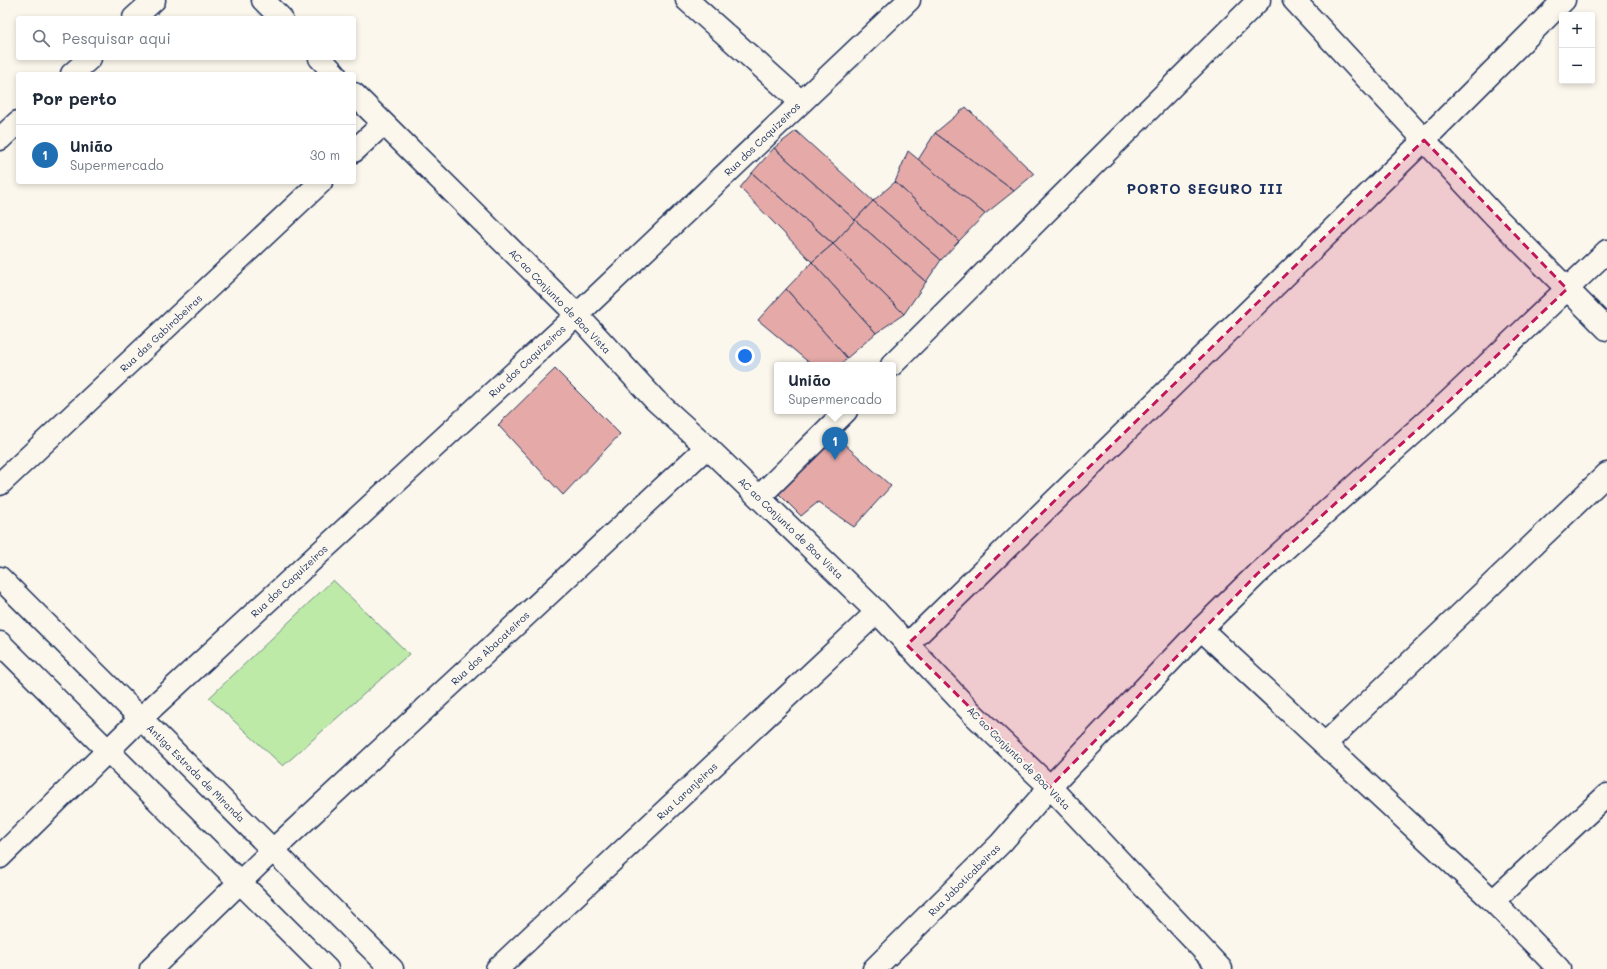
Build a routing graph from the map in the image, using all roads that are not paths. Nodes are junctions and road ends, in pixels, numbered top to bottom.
1 (154, 0) edge
2 (263, 0) edge
3 (687, 0) edge
4 (909, 0) edge
5 (1259, 0) edge
6 (1294, 0) edge
7 (1564, 0) edge
8 (136, 16) edge
9 (279, 16) edge
10 (88, 60) edge
11 (322, 60) edge
12 (74, 72) edge
13 (333, 72) edge
14 (356, 96) edge
15 (801, 102) junction
16 (16, 124) edge
17 (383, 124) junction
18 (0, 139) edge
19 (1424, 140) junction
20 (356, 149) edge
21 (319, 184) edge
22 (1607, 251) edge
23 (1567, 289) junction
24 (577, 315) junction
25 (1607, 329) edge
26 (895, 362) edge
27 (843, 414) edge
28 (707, 447) junction
29 (1607, 474) edge
30 (0, 484) edge
31 (759, 497) junction
32 (0, 578) edge
33 (877, 612) junction
34 (1201, 629) junction
35 (0, 643) edge
36 (907, 645) junction
37 (141, 718) junction
38 (1325, 744) junction
39 (108, 750) junction
40 (1050, 787) junction
41 (1607, 794) edge
42 (273, 850) junction
43 (0, 857) edge
44 (240, 882) junction
45 (1493, 901) junction
46 (151, 969) edge
47 (327, 969) edge
48 (392, 969) edge
49 (497, 969) edge
50 (874, 969) edge
51 (1221, 969) edge
52 (1559, 969) edge

1 - 8 street
2 - 9 street
3 - 15 street
4 - 15 street, Rua dos Caquizeiros
5 - 26 street
6 - 19 street
7 - 19 street
10 - 12 street
11 - 13 street
14 - 17 street, AC ao Conjunto de Boa Vista
15 - 24 street, Rua dos Caquizeiros
16 - 18 street
17 - 20 street
17 - 24 street, AC ao Conjunto de Boa Vista
19 - 23 street
19 - 36 street
21 - 30 street, Rua das Gabirobeiras
22 - 23 street, Rua Jaboticabeiras
23 - 25 street
23 - 34 street, Rua Jaboticabeiras
24 - 28 street, AC ao Conjunto de Boa Vista
24 - 37 street, Rua dos Caquizeiros
27 - 31 street
28 - 31 street, AC ao Conjunto de Boa Vista
28 - 42 street, Rua dos Abacateiros
29 - 38 street
31 - 33 street, AC ao Conjunto de Boa Vista
32 - 37 street, Antiga Estrada de Miranda
33 - 36 street, AC ao Conjunto de Boa Vista
33 - 49 street, Rua Laranjeiras
34 - 38 street
34 - 40 street, Rua Jaboticabeiras
35 - 39 street
36 - 40 street, AC ao Conjunto de Boa Vista
37 - 39 street, Rua dos Caquizeiros
37 - 42 street, Antiga Estrada de Miranda
38 - 45 street
39 - 43 street, Rua dos Caquizeiros
39 - 44 street
40 - 50 street, Rua Jaboticabeiras
40 - 51 street, AC ao Conjunto de Boa Vista
41 - 45 street
42 - 44 street, Rua dos Abacateiros
42 - 48 street, Antiga Estrada de Miranda
44 - 46 street, Rua dos Abacateiros
44 - 47 street
45 - 52 street

